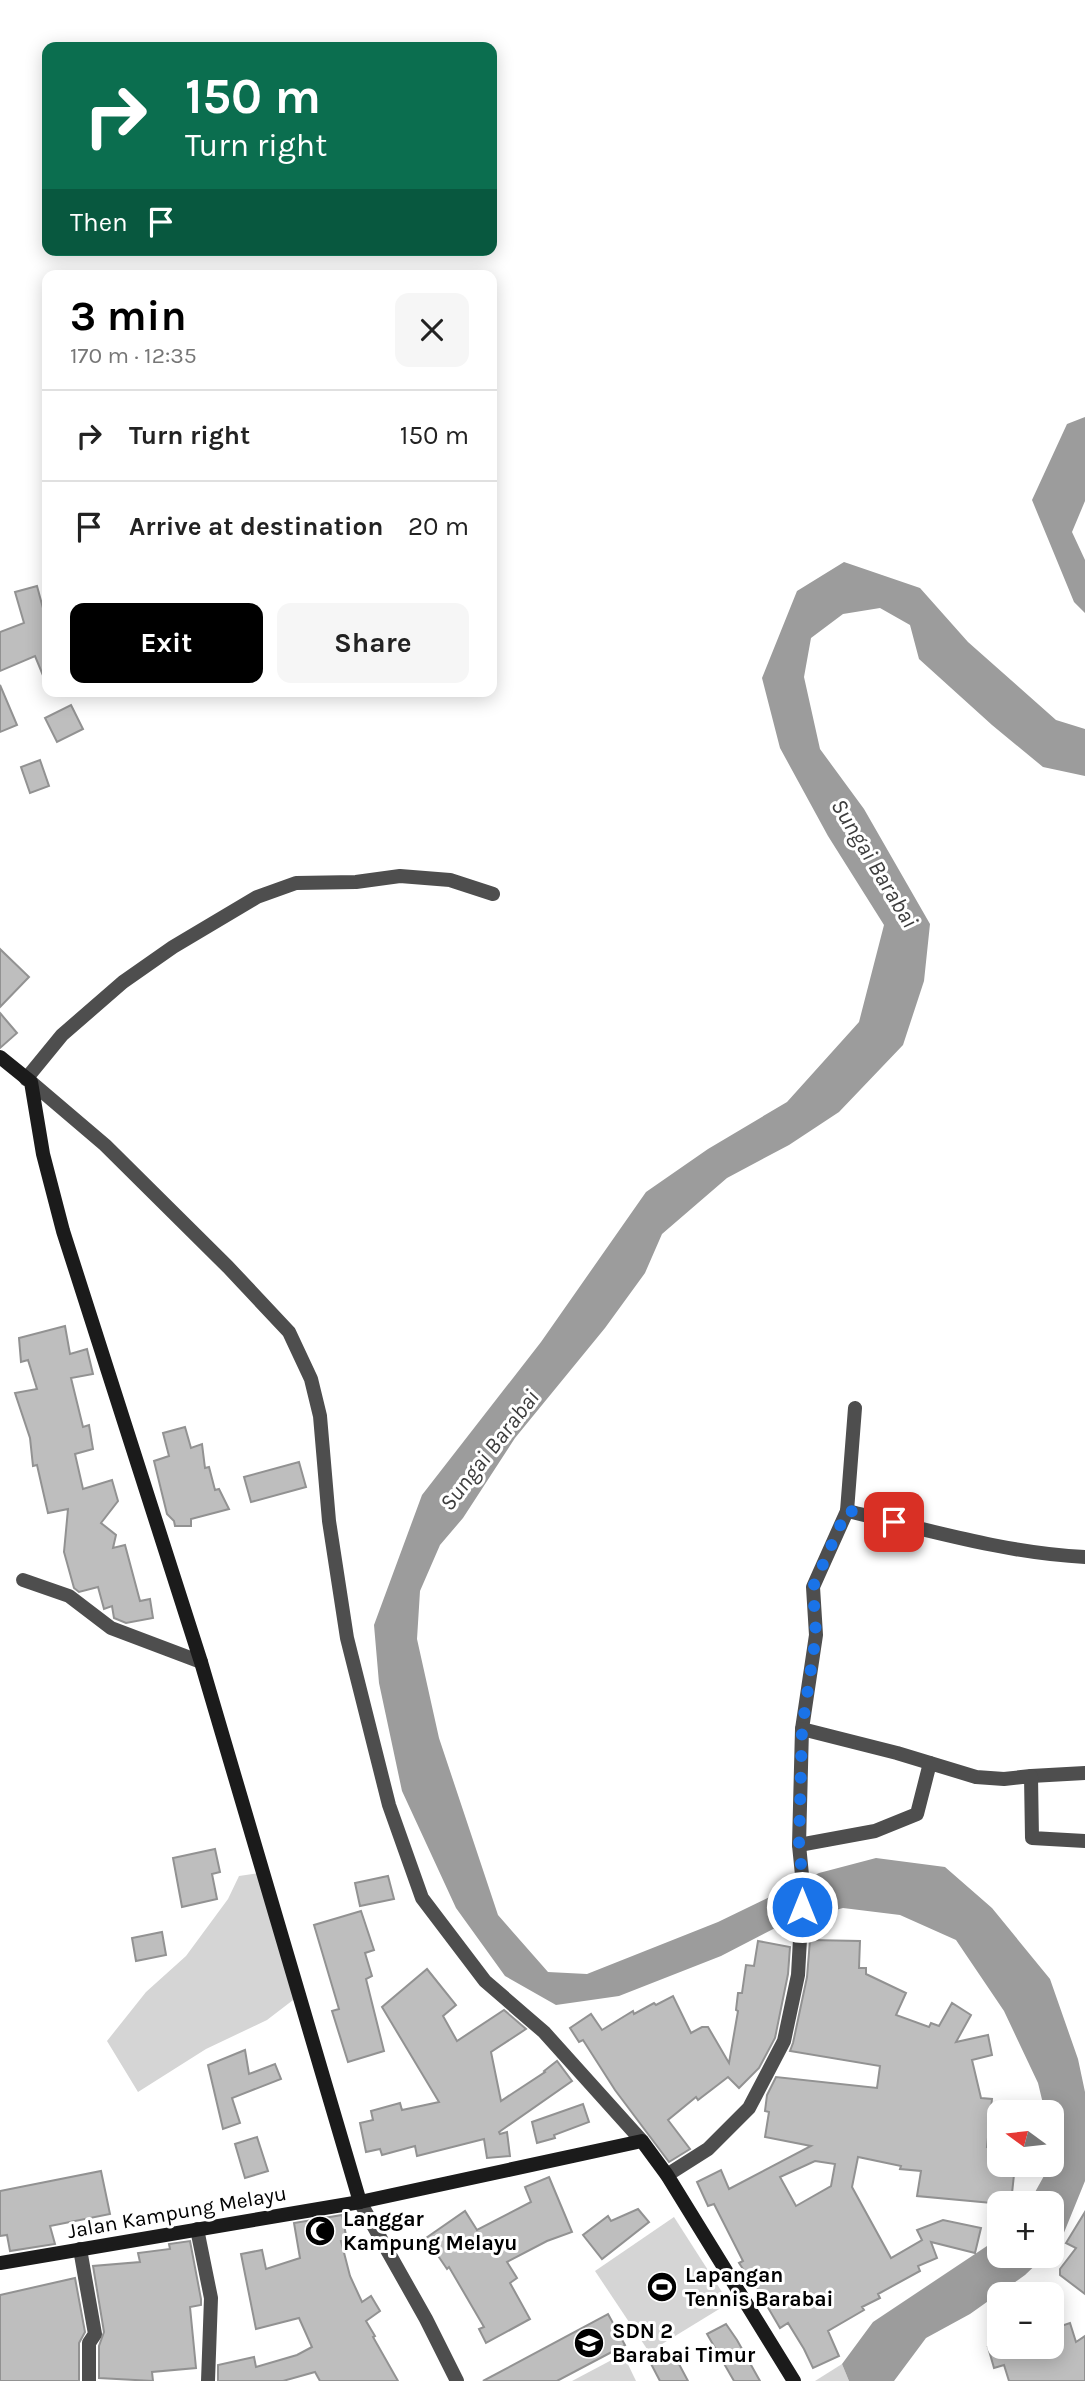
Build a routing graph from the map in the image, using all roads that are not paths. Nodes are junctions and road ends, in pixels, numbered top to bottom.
1 (494, 894) dead end
2 (0, 1057) edge
3 (29, 1081) junction
4 (855, 1408) dead end
5 (847, 1510) junction
6 (1085, 1558) edge
7 (23, 1580) dead end
8 (201, 1662) junction
9 (802, 1729) junction
10 (930, 1762) junction
11 (1085, 1773) edge
12 (1031, 1776) junction
13 (1085, 1841) edge
14 (799, 1845) junction
15 (642, 2141) junction
16 (667, 2175) junction
17 (360, 2202) junction
18 (197, 2230) junction
19 (79, 2249) junction
20 (0, 2263) edge
21 (89, 2381) edge
22 (208, 2381) edge
23 (457, 2381) edge
24 (794, 2381) edge

1 - 3 street
2 - 3 main road
3 - 8 main road
3 - 15 street
4 - 5 street
5 - 6 street
5 - 9 street
7 - 8 street
8 - 17 main road
9 - 10 street
9 - 14 street
10 - 12 street
10 - 14 street
11 - 12 street
12 - 13 street
14 - 16 street
15 - 16 main road
15 - 17 main road, Jalan Kampung Melayu
16 - 24 main road
17 - 18 main road, Jalan Kampung Melayu
17 - 23 street
18 - 19 main road, Jalan Kampung Melayu
18 - 22 street
19 - 20 main road, Jalan Kampung Melayu
19 - 21 street

